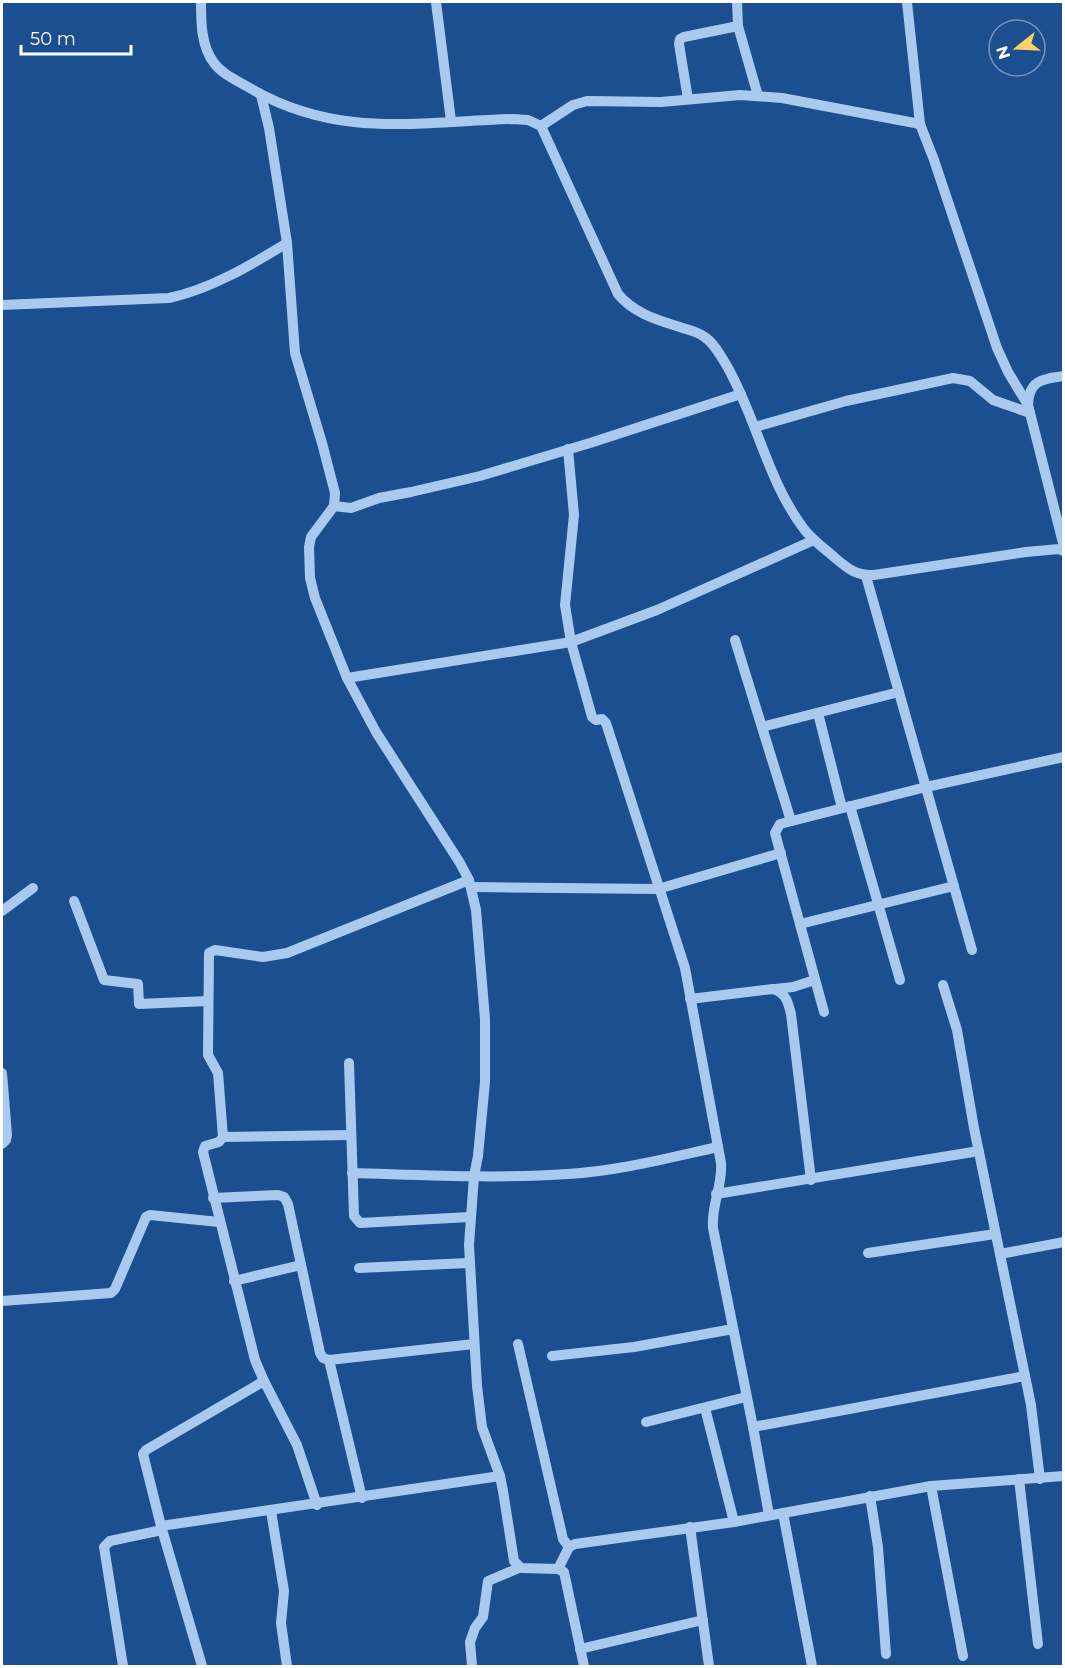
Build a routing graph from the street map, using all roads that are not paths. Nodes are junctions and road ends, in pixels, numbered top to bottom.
1 (201, 2) edge
2 (436, 2) edge
3 (737, 2) edge
4 (907, 2) edge
5 (738, 26) junction
6 (261, 95) junction
7 (758, 96) junction
8 (688, 99) junction
9 (451, 121) junction
10 (920, 124) junction
11 (541, 126) junction
12 (287, 243) junction
13 (2, 305) edge
14 (1064, 375) edge
15 (741, 394) junction
16 (1029, 409) junction
17 (755, 427) junction
18 (568, 449) junction
19 (334, 506) junction
20 (814, 540) junction
21 (1064, 549) edge
22 (866, 576) junction
23 (735, 640) dead end
24 (571, 642) junction
25 (347, 678) junction
26 (899, 692) junction
27 (818, 713) junction
28 (762, 727) junction
29 (1064, 757) edge
30 (926, 787) junction
31 (846, 807) junction
32 (791, 821) junction
33 (781, 853) junction
34 (470, 883) junction
35 (954, 886) junction
36 (33, 888) dead end
37 (658, 889) junction
38 (74, 901) dead end
39 (878, 905) junction
40 (2, 911) edge
41 (800, 924) junction
42 (972, 950) dead end
43 (815, 980) junction
44 (900, 980) dead end
45 (944, 985) dead end
46 (773, 989) junction
47 (690, 999) junction
48 (208, 1001) junction
49 (824, 1012) dead end
50 (349, 1063) dead end
51 (2, 1073) edge
52 (351, 1135) junction
53 (223, 1137) junction
54 (2, 1143) edge
55 (718, 1147) junction
56 (979, 1151) junction
57 (352, 1173) junction
58 (474, 1176) junction
59 (811, 1180) junction
60 (716, 1194) junction
61 (213, 1198) junction
62 (469, 1217) junction
63 (219, 1222) junction
64 (995, 1234) junction
65 (1064, 1242) edge
66 (868, 1252) dead end
67 (1000, 1254) junction
68 (468, 1263) junction
69 (301, 1265) junction
70 (359, 1268) dead end
71 (234, 1281) junction
72 (2, 1301) edge
73 (733, 1329) junction
74 (474, 1344) junction
75 (518, 1344) dead end
76 (552, 1356) dead end
77 (329, 1360) junction
78 (1025, 1376) junction
79 (264, 1381) junction
80 (746, 1397) junction
81 (705, 1408) junction
82 (646, 1422) dead end
83 (753, 1427) junction
84 (500, 1476) junction
85 (1064, 1476) edge
86 (1019, 1479) junction
87 (1040, 1479) junction
88 (931, 1486) junction
89 (870, 1496) junction
90 (362, 1498) junction
91 (317, 1504) junction
92 (271, 1511) junction
93 (783, 1513) junction
94 (769, 1515) junction
95 (734, 1522) junction
96 (690, 1527) junction
97 (162, 1528) junction
98 (568, 1547) junction
99 (519, 1568) junction
100 (558, 1569) junction
101 (703, 1620) junction
102 (1038, 1644) dead end
103 (580, 1649) junction
104 (886, 1654) dead end
105 (963, 1656) dead end
106 (123, 1666) edge
107 (202, 1666) edge
108 (287, 1666) edge
109 (472, 1666) edge
110 (584, 1666) edge
111 (709, 1666) edge
112 (812, 1666) edge

1 - 6 street
2 - 9 street
3 - 5 street
4 - 10 street
5 - 7 street
5 - 8 street
6 - 9 street
6 - 12 street
7 - 8 street
7 - 10 street
8 - 11 street
9 - 11 street
10 - 16 street
11 - 15 street
12 - 13 street
12 - 19 street
14 - 16 street
15 - 17 street
15 - 18 street
16 - 17 street
16 - 21 street
17 - 20 street
18 - 19 street
18 - 24 street
19 - 25 street
20 - 22 street
20 - 24 street
21 - 22 street
22 - 26 street
23 - 28 street
24 - 25 street
24 - 37 street
25 - 34 street
26 - 27 street
26 - 30 street
27 - 28 street
27 - 31 street
28 - 32 street
29 - 30 street
30 - 31 street
30 - 35 street
31 - 32 street
31 - 39 street
32 - 33 street
33 - 37 street
33 - 41 street
34 - 37 street
34 - 48 street
34 - 58 street
35 - 39 street
35 - 42 street
36 - 40 street
37 - 47 street
38 - 48 street
39 - 41 street
39 - 44 street
41 - 43 street
43 - 46 street
43 - 49 street
45 - 56 street
46 - 47 street
46 - 59 street
47 - 55 street
48 - 53 street
50 - 52 street
51 - 54 street
52 - 53 street
52 - 57 street
53 - 61 street
55 - 58 street
55 - 60 street
56 - 59 street
56 - 64 street
57 - 58 street
57 - 62 street
58 - 62 street
59 - 60 street
60 - 73 street
61 - 63 street
61 - 69 street
62 - 68 street
63 - 71 street
63 - 72 street
64 - 66 street
64 - 67 street
65 - 67 street
67 - 78 street
68 - 70 street
68 - 74 street
69 - 71 street
69 - 77 street
71 - 79 street
73 - 76 street
73 - 80 street
74 - 77 street
74 - 84 street
75 - 98 street
77 - 90 street
78 - 83 street
78 - 87 street
79 - 91 street
79 - 97 street
80 - 81 street
80 - 83 street
81 - 82 street
81 - 95 street
83 - 94 street
84 - 90 street
84 - 99 street
85 - 87 street
86 - 87 street
86 - 88 street
86 - 102 street
88 - 89 street
88 - 105 street
89 - 93 street
89 - 104 street
90 - 91 street
91 - 92 street
92 - 97 street
92 - 108 street
93 - 94 street
93 - 112 street
94 - 95 street
95 - 96 street
96 - 98 street
96 - 101 street
97 - 106 street
97 - 107 street
98 - 100 street
99 - 100 street
99 - 109 street
100 - 103 street
101 - 103 street
101 - 111 street
103 - 110 street

